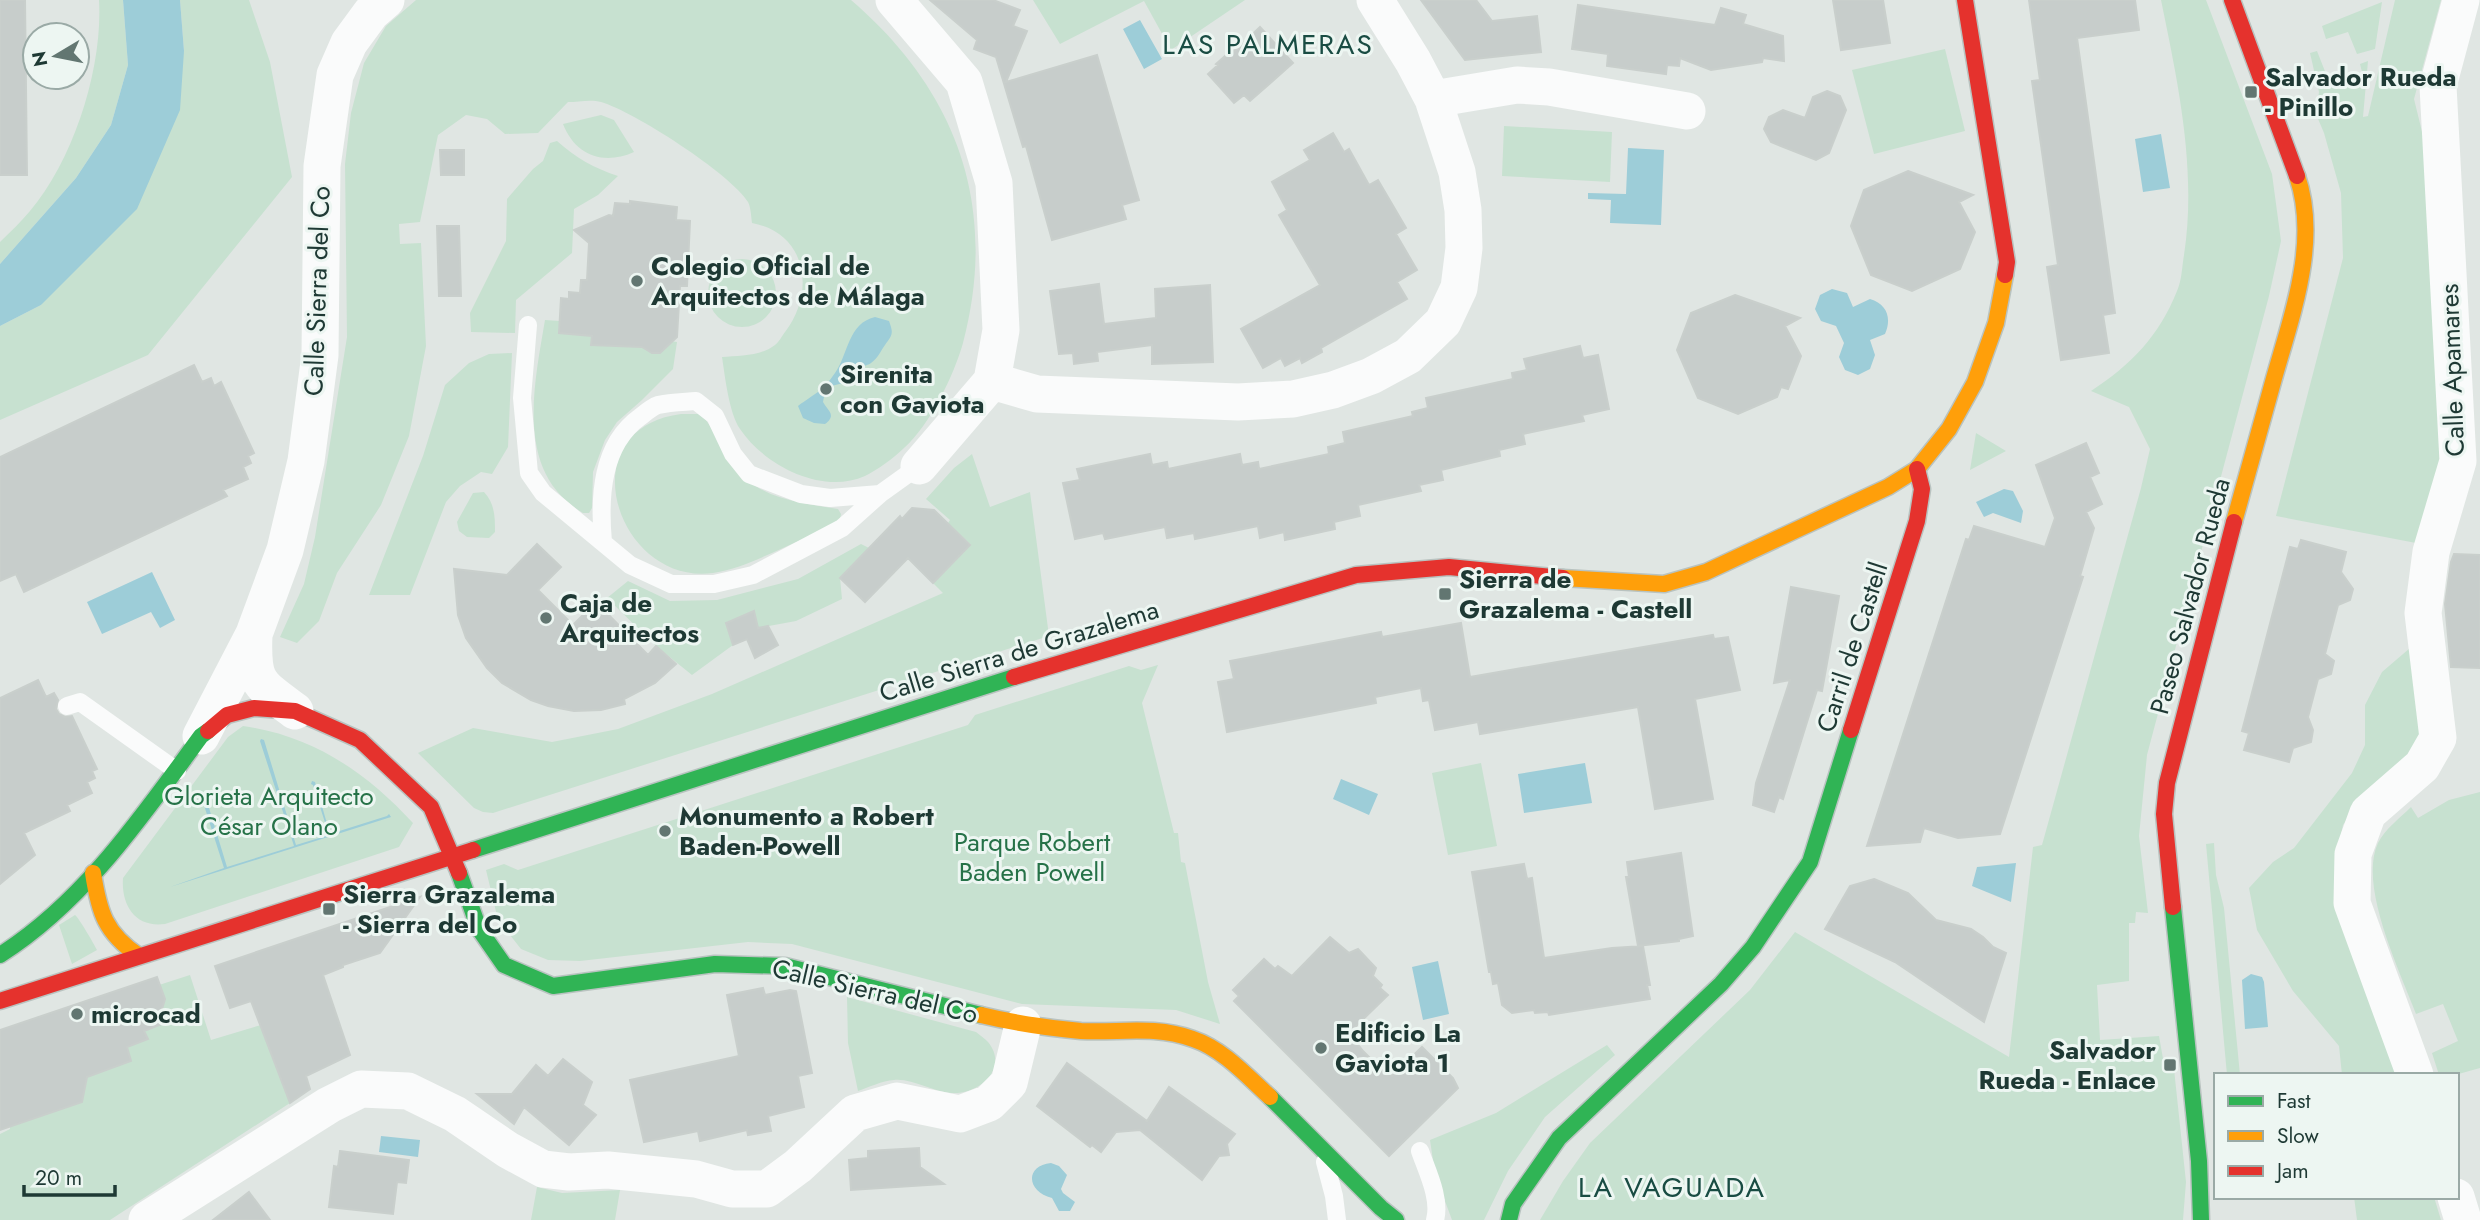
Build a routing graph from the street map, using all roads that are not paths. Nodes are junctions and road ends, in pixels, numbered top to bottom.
1 (386, 0) edge
2 (894, 0) edge
3 (1374, 0) edge
4 (1965, 0) edge
5 (2232, 0) edge
6 (2462, 0) edge
7 (1433, 99) junction
8 (1686, 111) dead end
9 (528, 324) dead end
10 (992, 381) junction
11 (919, 466) joint
12 (1917, 469) junction
13 (880, 494) junction
14 (603, 542) junction
15 (254, 634) junction
16 (67, 706) dead end
17 (295, 710) junction
18 (201, 736) junction
19 (177, 771) junction
20 (453, 857) junction
21 (93, 873) junction
22 (0, 955) edge
23 (138, 956) junction
24 (0, 1001) edge
25 (1023, 1025) junction
26 (2414, 1073) edge
27 (1321, 1149) junction
28 (1420, 1151) dead end
29 (2457, 1199) edge
30 (147, 1220) edge
31 (1337, 1220) edge
32 (1396, 1220) edge
33 (1435, 1220) edge
34 (1509, 1220) edge
35 (2201, 1220) edge
36 (2463, 1220) edge

1 - 15 street, Calle Sierra del Co
2 - 10 street
3 - 7 street
4 - 12 street
5 - 35 street, Paseo Salvador Rueda
6 - 26 street, Calle Apamares
7 - 8 street
7 - 10 street
9 - 14 lane
10 - 11 street
11 - 13 lane
12 - 20 street, Calle Sierra de Grazalema
12 - 34 street, Carril de Castell
13 - 14 lane
13 - 14 lane
15 - 17 street, Calle Sierra del Co
15 - 18 street, Calle Sierra del Co
16 - 19 lane
17 - 18 street, Calle Sierra del Co
17 - 20 street, Calle Sierra del Co
18 - 19 street
19 - 21 street
20 - 23 street, Calle Sierra de Grazalema
20 - 25 street, Calle Sierra del Co
21 - 22 street
21 - 23 street
23 - 24 street, Calle Sierra de Grazalema
25 - 27 street, Calle Sierra del Co
25 - 30 street
27 - 31 lane
27 - 32 street, Calle Sierra del Co
28 - 33 lane
29 - 36 street

